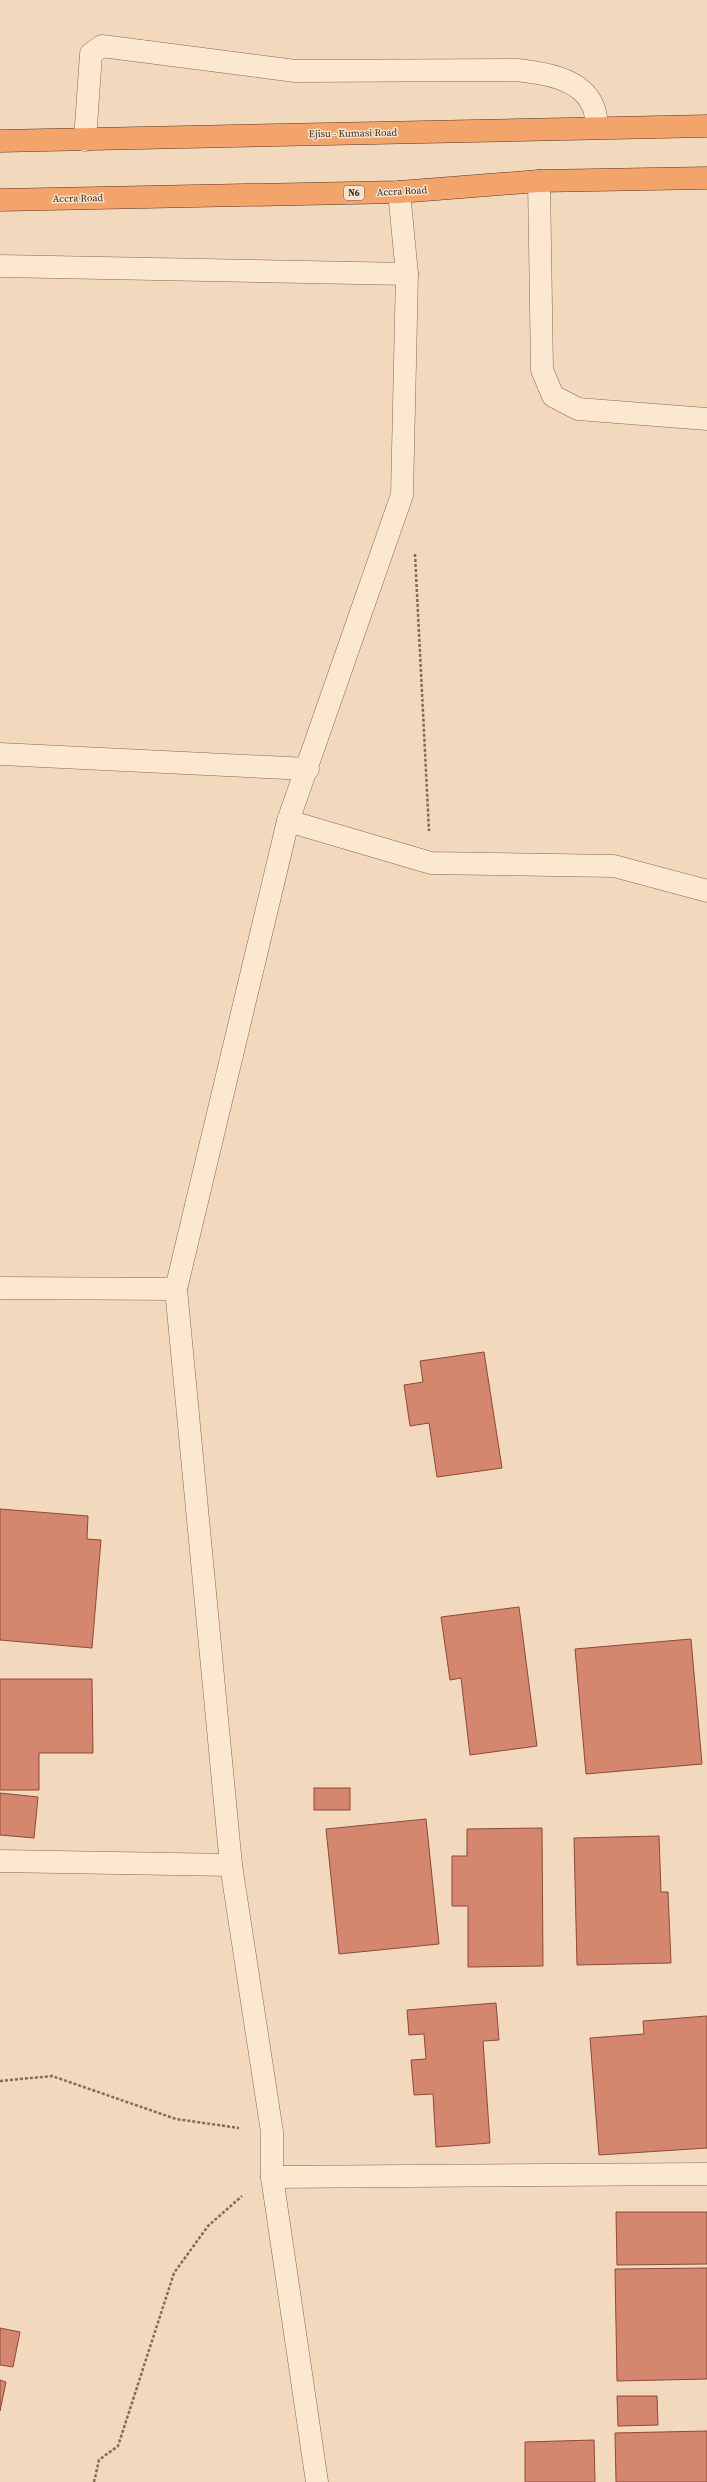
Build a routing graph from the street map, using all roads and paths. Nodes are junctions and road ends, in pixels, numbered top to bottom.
1 (707, 126) edge
2 (598, 128) junction
3 (85, 140) junction
4 (0, 141) edge
5 (707, 178) edge
6 (539, 181) junction
7 (399, 192) junction
8 (0, 200) edge
9 (0, 266) edge
10 (407, 274) junction
11 (707, 419) edge
12 (414, 547) dead end
13 (0, 754) edge
14 (308, 769) junction
15 (288, 821) junction
16 (431, 863) junction
17 (707, 891) edge
18 (0, 1288) edge
19 (176, 1289) junction
20 (0, 1861) edge
21 (231, 1865) junction
22 (0, 2081) edge
23 (272, 2132) junction
24 (707, 2174) edge
25 (272, 2177) junction
26 (94, 2482) edge
27 (317, 2482) edge

1 - 2 highway, Ejisu - Kumasi Road
2 - 3 highway, Ejisu - Kumasi Road
2 - 3 street
3 - 4 highway, Ejisu - Kumasi Road
5 - 6 highway, Accra Road / N6
6 - 7 highway, Accra Road / N6
6 - 11 street
7 - 8 highway, Accra Road / N6
7 - 10 street
9 - 10 street
10 - 14 street
12 - 16 path
13 - 14 street
14 - 15 street
15 - 16 street
15 - 19 street
16 - 17 street
18 - 19 street
19 - 21 street
20 - 21 street
21 - 23 street
22 - 23 path
23 - 25 street
24 - 25 street
25 - 26 path
25 - 27 street

